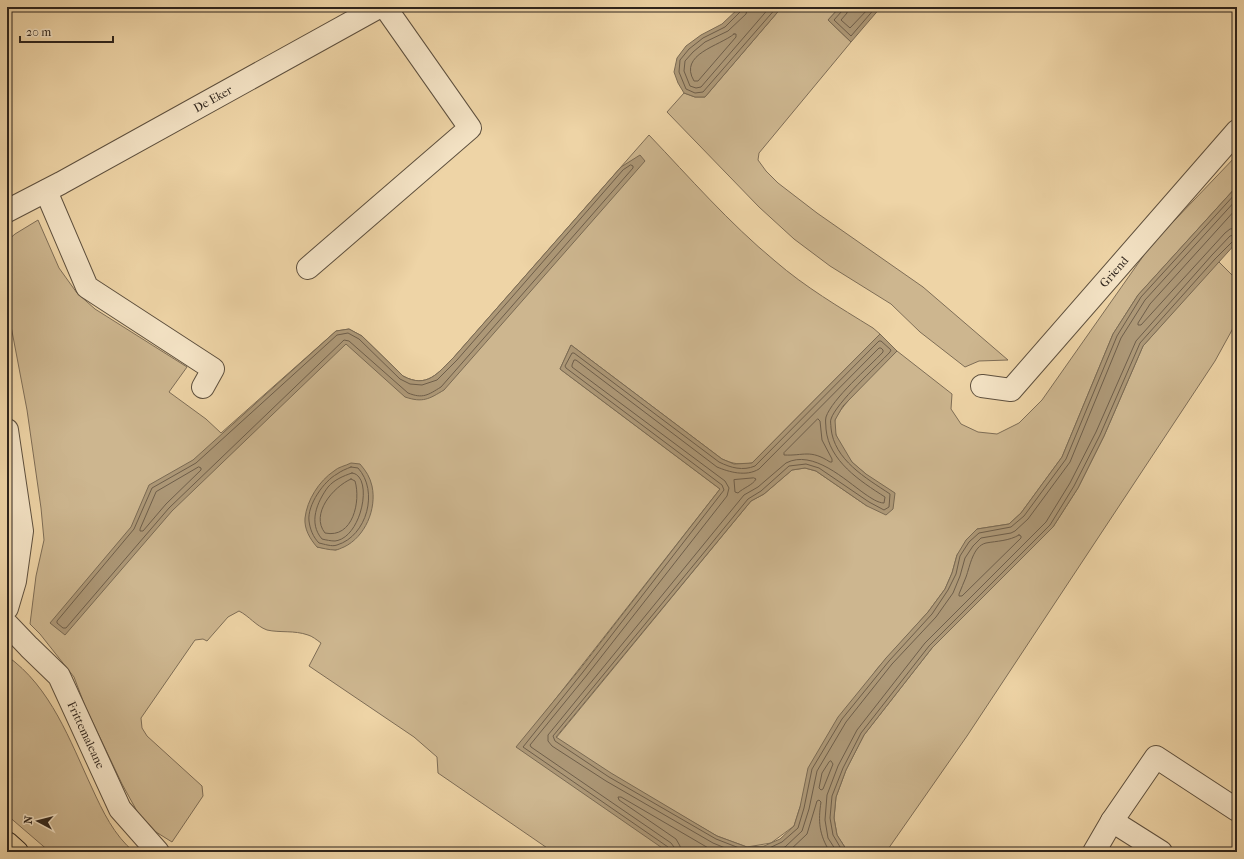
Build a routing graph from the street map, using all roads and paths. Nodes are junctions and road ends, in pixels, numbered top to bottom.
1 (379, 7) edge
2 (385, 7) edge
3 (1237, 131) edge
4 (46, 191) junction
5 (7, 211) edge
6 (308, 268) dead end
7 (982, 386) dead end
8 (203, 387) dead end
9 (7, 430) edge
10 (7, 608) edge
11 (7, 624) edge
12 (1237, 810) edge
13 (1112, 821) junction
14 (7, 843) edge
15 (17, 852) edge
16 (158, 852) edge
17 (1094, 852) edge
18 (1161, 852) edge

1 - 4 street, De Eker
2 - 6 street
3 - 7 street, Griend
4 - 5 street, De Eker
4 - 8 street
9 - 10 street
11 - 16 street, Frittemaleane
12 - 13 street
13 - 17 street
13 - 18 street
14 - 15 main road

